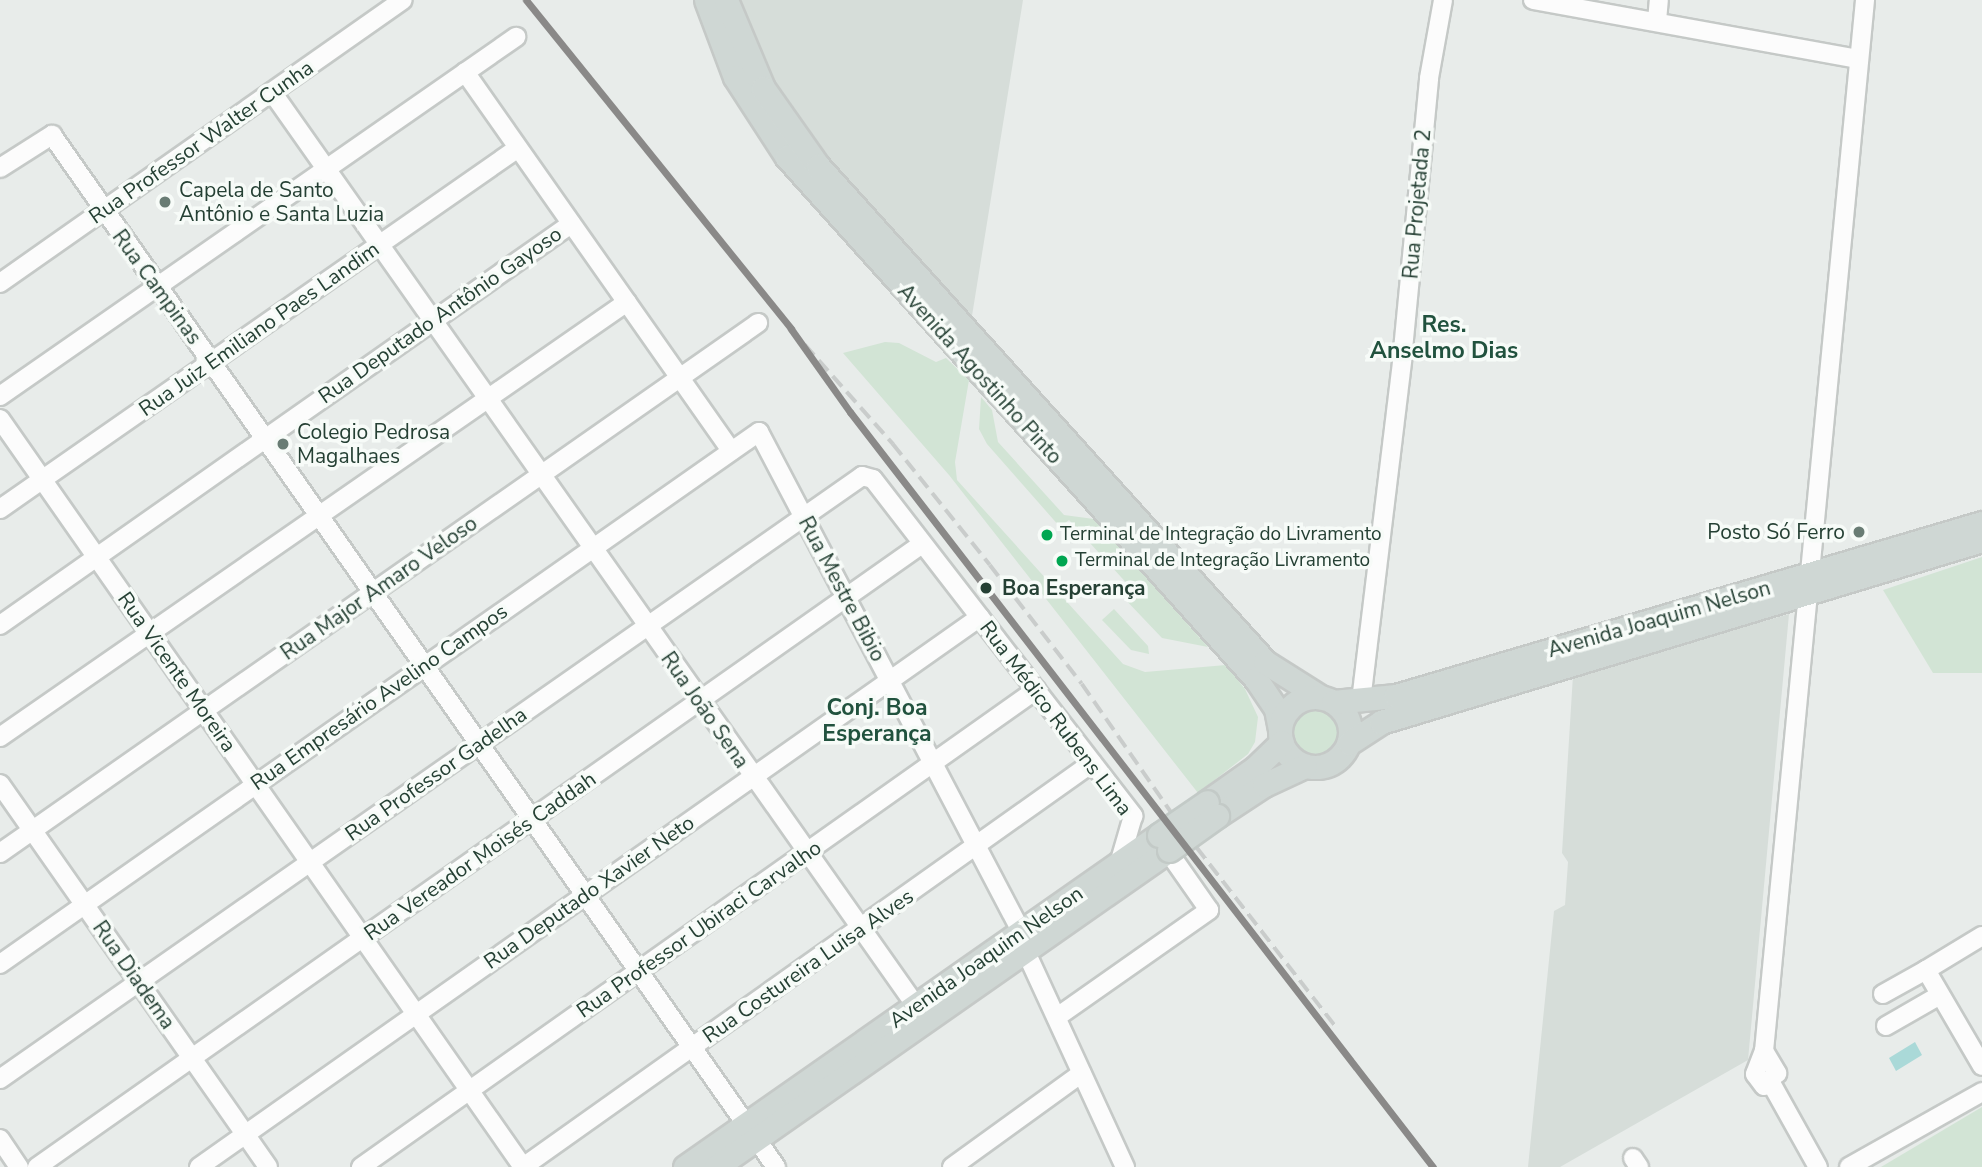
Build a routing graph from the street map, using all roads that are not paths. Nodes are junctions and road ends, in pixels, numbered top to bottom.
1 (402, 0) edge
2 (706, 0) edge
3 (726, 0) edge
4 (1443, 0) edge
5 (1534, 0) edge
6 (1659, 0) edge
7 (1865, 0) edge
8 (1657, 21) junction
9 (516, 37) dead end
10 (1859, 59) junction
11 (465, 72) junction
12 (272, 92) junction
13 (519, 148) junction
14 (0, 168) edge
15 (326, 169) junction
16 (103, 211) junction
17 (571, 224) junction
18 (378, 246) junction
19 (0, 284) edge
20 (157, 287) junction
21 (626, 302) junction
22 (432, 322) junction
23 (758, 323) dead end
24 (211, 362) junction
25 (680, 378) junction
26 (0, 396) edge
27 (488, 399) junction
28 (0, 419) edge
29 (759, 432) joint
30 (265, 438) junction
31 (731, 451) junction
32 (541, 475) junction
33 (873, 479) joint
34 (43, 480) junction
35 (0, 509) edge
36 (803, 515) junction
37 (318, 516) junction
38 (1982, 523) edge
39 (1982, 540) edge
40 (922, 544) junction
41 (592, 549) junction
42 (97, 557) junction
43 (1808, 583) junction
44 (373, 593) junction
45 (847, 597) junction
46 (980, 617) junction
47 (0, 625) edge
48 (647, 627) junction
49 (151, 633) junction
50 (424, 666) junction
51 (891, 681) junction
52 (1037, 690) junction
53 (1327, 700) junction
54 (700, 701) junction
55 (1361, 701) junction
56 (204, 711) junction
57 (1281, 736) junction
58 (0, 737) edge
59 (1349, 743) junction
60 (479, 744) junction
61 (936, 763) junction
62 (1093, 763) junction
63 (1305, 766) junction
64 (753, 778) junction
65 (0, 784) edge
66 (254, 784) junction
67 (1212, 809) junction
68 (531, 819) junction
69 (33, 831) junction
70 (976, 848) junction
71 (1168, 848) junction
72 (0, 853) edge
73 (807, 854) junction
74 (310, 863) junction
75 (1119, 864) junction
76 (585, 896) junction
77 (84, 905) junction
78 (861, 929) junction
79 (1982, 936) edge
80 (364, 937) junction
81 (1024, 942) junction
82 (0, 964) edge
83 (1926, 970) junction
84 (638, 972) junction
85 (139, 980) junction
86 (1883, 994) dead end
87 (1940, 995) junction
88 (920, 1012) junction
89 (418, 1013) junction
90 (1057, 1017) junction
91 (1886, 1026) dead end
92 (692, 1048) junction
93 (192, 1058) junction
94 (1982, 1066) edge
95 (1082, 1073) junction
96 (0, 1079) edge
97 (471, 1090) junction
98 (1982, 1092) edge
99 (752, 1132) junction
100 (245, 1135) junction
101 (0, 1139) edge
102 (19, 1167) edge
103 (37, 1167) edge
104 (199, 1167) edge
105 (268, 1167) edge
106 (361, 1167) edge
107 (523, 1167) edge
108 (685, 1167) edge
109 (716, 1167) edge
110 (776, 1167) edge
111 (952, 1167) edge
112 (1125, 1167) edge
113 (1818, 1167) edge
114 (1849, 1167) edge

1 - 12 street, Rua Professor Walter Cunha
2 - 57 main road, Avenida Agostinho Pinto
3 - 53 main road, Avenida Agostinho Pinto
4 - 55 street, Rua Projetada 2
5 - 8 street
6 - 8 street
7 - 10 street
8 - 10 street
9 - 11 street
10 - 43 street
11 - 13 street
11 - 15 street
12 - 15 street
12 - 16 street, Rua Professor Walter Cunha
13 - 17 street
13 - 18 street, Rua Juiz Emiliano Paes Landim
14 - 16 street, Rua Campinas
15 - 18 street
15 - 20 street
16 - 19 street, Rua Professor Walter Cunha
16 - 20 street, Rua Campinas
17 - 21 street
17 - 22 street, Rua Deputado Antônio Gayoso
18 - 22 street
18 - 24 street, Rua Juiz Emiliano Paes Landim
20 - 24 street, Rua Campinas
20 - 26 street
21 - 25 street
21 - 27 street
22 - 27 street
22 - 30 street, Rua Deputado Antônio Gayoso
23 - 25 street, Rua Major Amaro Veloso
24 - 30 street, Rua Campinas
24 - 34 street, Rua Juiz Emiliano Paes Landim
25 - 31 street
25 - 32 street, Rua Major Amaro Veloso
27 - 32 street, Rua João Sena
27 - 37 street
28 - 34 street, Rua Vicente Moreira
29 - 31 street, Rua Empresário Avelino Campos
29 - 36 street, Rua Mestre Bibio
30 - 37 street, Rua Campinas
30 - 42 street, Rua Deputado Antônio Gayoso
31 - 41 street, Rua Empresário Avelino Campos
32 - 41 street, Rua João Sena
32 - 44 street, Rua Major Amaro Veloso
33 - 36 street, Rua Professor Gadelha
33 - 40 street, Rua Médico Rubens Lima
34 - 35 street, Rua Juiz Emiliano Paes Landim
34 - 42 street, Rua Vicente Moreira
36 - 45 street, Rua Mestre Bibio
36 - 48 street, Rua Professor Gadelha
37 - 44 street
37 - 49 street
38 - 43 main road, Avenida Joaquim Nelson
39 - 43 main road, Avenida Joaquim Nelson
40 - 45 street, Rua Vereador Moisés Caddah
40 - 46 street, Rua Médico Rubens Lima
41 - 48 street, Rua João Sena
41 - 50 street, Rua Empresário Avelino Campos
42 - 47 street, Rua Deputado Antônio Gayoso
42 - 49 street, Rua Vicente Moreira
43 - 55 main road, Avenida Joaquim Nelson
43 - 59 main road, Avenida Joaquim Nelson
43 - 113 street
44 - 50 street
44 - 56 street, Rua Major Amaro Veloso
45 - 51 street, Rua Mestre Bibio
45 - 54 street, Rua Vereador Moisés Caddah
46 - 51 street, Rua Deputado Xavier Neto
46 - 52 street, Rua Médico Rubens Lima
48 - 54 street, Rua João Sena
48 - 60 street, Rua Professor Gadelha
49 - 56 street, Rua Vicente Moreira
49 - 58 street
50 - 60 street
50 - 66 street, Rua Empresário Avelino Campos
51 - 61 street, Rua Mestre Bibio
51 - 64 street, Rua Deputado Xavier Neto
52 - 61 street, Rua Professor Ubiraci Carvalho
52 - 62 street, Rua Médico Rubens Lima
53 - 55 main road, Avenida Joaquim Nelson
53 - 57 main road
53 - 59 main road
54 - 64 street, Rua João Sena
54 - 68 street, Rua Vereador Moisés Caddah
56 - 66 street, Rua Vicente Moreira
56 - 69 street, Rua Major Amaro Veloso
57 - 63 main road
57 - 67 main road, Avenida Joaquim Nelson
59 - 63 main road
60 - 68 street
60 - 74 street, Rua Professor Gadelha
61 - 70 street, Rua Mestre Bibio
61 - 73 street, Rua Professor Ubiraci Carvalho
62 - 70 street, Rua Costureira Luisa Alves
62 - 75 street, Rua Médico Rubens Lima
63 - 67 main road, Avenida Joaquim Nelson
64 - 73 street, Rua João Sena
64 - 76 street, Rua Deputado Xavier Neto
65 - 69 street, Rua Diadema
66 - 74 street, Rua Vicente Moreira
66 - 77 street, Rua Empresário Avelino Campos
67 - 71 main road, Avenida Joaquim Nelson, bridge
68 - 76 street
68 - 80 street, Rua Vereador Moisés Caddah
69 - 72 street, Rua Major Amaro Veloso
69 - 77 street, Rua Diadema
70 - 78 street, Rua Costureira Luisa Alves
70 - 81 street, Rua Mestre Bibio
71 - 75 main road, Avenida Joaquim Nelson
71 - 81 main road, Avenida Joaquim Nelson
71 - 90 street
73 - 78 street, Rua João Sena
73 - 84 street, Rua Professor Ubiraci Carvalho
74 - 80 street, Rua Vicente Moreira
74 - 85 street, Rua Professor Gadelha
75 - 81 main road, Avenida Joaquim Nelson
76 - 84 street
76 - 89 street, Rua Deputado Xavier Neto
77 - 82 street, Rua Empresário Avelino Campos
77 - 85 street, Rua Diadema
78 - 88 street, Rua João Sena
78 - 92 street, Rua Costureira Luisa Alves
79 - 83 street
80 - 89 street, Rua Vicente Moreira
80 - 93 street, Rua Vereador Moisés Caddah
81 - 88 main road, Avenida Joaquim Nelson
81 - 90 street, Rua Mestre Bibio
83 - 86 street
83 - 87 street
84 - 92 street
84 - 97 street, Rua Professor Ubiraci Carvalho
85 - 93 street, Rua Diadema
85 - 96 street, Rua Professor Gadelha
87 - 91 street
87 - 94 street
88 - 99 main road, Avenida Joaquim Nelson
89 - 97 street, Rua Vicente Moreira
89 - 100 street, Rua Deputado Xavier Neto
90 - 95 street, Rua Mestre Bibio
92 - 99 street
92 - 107 street, Rua Costureira Luisa Alves
93 - 100 street, Rua Diadema
93 - 103 street, Rua Vereador Moisés Caddah
95 - 111 street
95 - 112 street, Rua Mestre Bibio
97 - 106 street, Rua Professor Ubiraci Carvalho
97 - 107 street, Rua Vicente Moreira
98 - 114 street
99 - 108 main road, Avenida Joaquim Nelson
99 - 109 main road, Avenida Joaquim Nelson
99 - 110 street
100 - 104 street, Rua Deputado Xavier Neto
100 - 105 street, Rua Diadema
101 - 102 street

